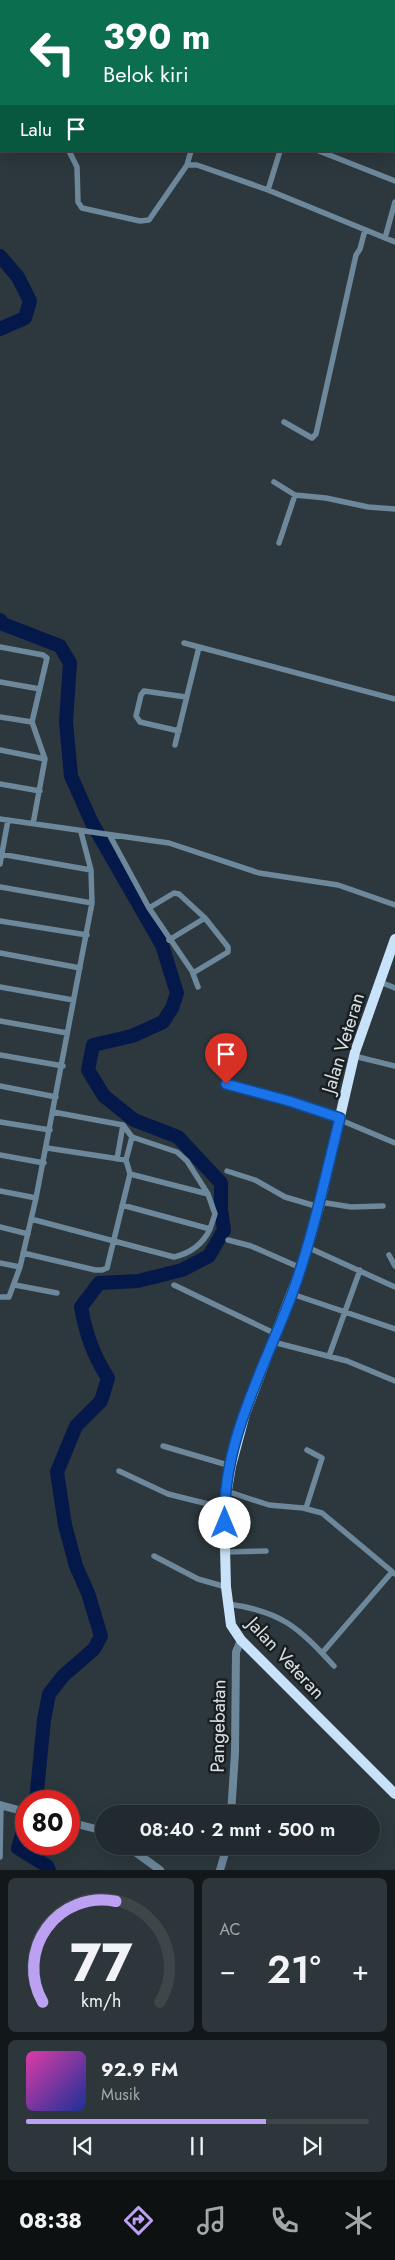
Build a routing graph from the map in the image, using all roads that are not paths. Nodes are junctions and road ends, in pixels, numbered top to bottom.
1 (69, 152) edge
2 (192, 152) edge
3 (280, 152) edge
4 (321, 152) edge
5 (187, 165) junction
6 (395, 182) edge
7 (268, 190) junction
8 (395, 202) edge
9 (365, 230) junction
10 (385, 238) junction
11 (395, 242) edge
12 (284, 422) dead end
13 (274, 482) dead end
14 (295, 495) junction
15 (395, 509) edge
16 (279, 543) dead end
17 (184, 643) dead end
18 (0, 647) edge
19 (199, 647) junction
20 (0, 682) edge
21 (40, 690) junction
22 (186, 697) junction
23 (395, 699) edge
24 (0, 716) edge
25 (32, 722) junction
26 (179, 731) junction
27 (175, 745) dead end
28 (0, 750) edge
29 (45, 759) junction
30 (0, 784) edge
31 (40, 792) junction
32 (0, 819) edge
33 (8, 820) junction
34 (33, 824) junction
35 (84, 832) junction
36 (109, 836) junction
37 (1, 854) edge
38 (0, 864) edge
39 (91, 870) junction
40 (0, 887) edge
41 (92, 903) junction
42 (395, 905) edge
43 (149, 908) junction
44 (205, 918) junction
45 (0, 921) edge
46 (87, 935) junction
47 (170, 940) junction
48 (395, 940) edge
49 (0, 953) edge
50 (80, 968) junction
51 (193, 973) junction
52 (380, 982) junction
53 (198, 986) dead end
54 (0, 987) edge
55 (395, 988) edge
56 (73, 1000) junction
57 (0, 1021) edge
58 (67, 1033) junction
59 (0, 1055) edge
60 (354, 1056) junction
61 (63, 1066) junction
62 (395, 1066) edge
63 (226, 1084) dead end
64 (0, 1086) edge
65 (56, 1097) junction
66 (53, 1112) junction
67 (340, 1118) junction
68 (0, 1122) edge
69 (123, 1125) junction
70 (50, 1130) junction
71 (132, 1136) junction
72 (395, 1143) edge
73 (47, 1148) junction
74 (0, 1155) edge
75 (117, 1159) junction
76 (126, 1160) junction
77 (44, 1163) junction
78 (227, 1171) dead end
79 (130, 1174) junction
80 (0, 1191) edge
81 (208, 1194) junction
82 (36, 1198) junction
83 (319, 1204) junction
84 (122, 1205) junction
85 (383, 1206) dead end
86 (31, 1220) junction
87 (0, 1227) edge
88 (210, 1229) junction
89 (28, 1234) junction
90 (228, 1240) dead end
91 (114, 1242) junction
92 (307, 1247) junction
93 (23, 1253) junction
94 (389, 1255) dead end
95 (0, 1263) edge
96 (395, 1266) edge
97 (20, 1267) junction
98 (301, 1268) junction
99 (360, 1270) junction
100 (15, 1285) junction
101 (174, 1285) dead end
102 (395, 1288) edge
103 (57, 1293) dead end
104 (292, 1294) junction
105 (0, 1298) edge
106 (344, 1311) junction
107 (395, 1329) edge
108 (275, 1338) junction
109 (329, 1356) junction
110 (395, 1381) edge
111 (164, 1446) dead end
112 (307, 1450) dead end
113 (230, 1466) junction
114 (119, 1470) dead end
115 (226, 1492) junction
116 (224, 1508) junction
117 (306, 1508) junction
118 (266, 1551) dead end
119 (226, 1552) junction
120 (154, 1556) dead end
121 (394, 1573) edge
122 (226, 1587) junction
123 (228, 1604) junction
124 (241, 1640) junction
125 (322, 1653) junction
126 (334, 1666) dead end
127 (395, 1794) edge
128 (232, 1805) edge
129 (0, 1806) edge
130 (15, 1810) edge
131 (80, 1825) edge
132 (95, 1829) edge
133 (139, 1855) edge
134 (224, 1855) edge
135 (0, 1857) edge
136 (160, 1870) edge
137 (220, 1870) edge

1 - 5 street
2 - 5 street
3 - 7 street
4 - 6 street
5 - 7 street
7 - 9 street
8 - 10 street
9 - 10 street
9 - 12 street
10 - 11 street
13 - 14 street
14 - 15 street
14 - 16 street
17 - 19 street
18 - 21 street
19 - 22 street
19 - 23 street
20 - 21 street
21 - 25 street
22 - 26 street
22 - 26 street
24 - 25 street
25 - 29 street
26 - 27 street
28 - 29 street
29 - 31 street
30 - 31 street
31 - 34 street
32 - 33 street
33 - 34 street
33 - 37 street
34 - 35 street
35 - 36 street
35 - 39 street
36 - 42 street
36 - 43 street
37 - 38 street
37 - 39 street
39 - 41 street
40 - 41 street
41 - 46 street
43 - 44 street
43 - 47 street
44 - 47 street
44 - 51 street
45 - 46 street
46 - 50 street
47 - 51 street
48 - 52 highway, Jalan Veteran
49 - 50 street
50 - 56 street
51 - 53 street
52 - 55 street
52 - 60 highway, Jalan Veteran
54 - 56 street
56 - 58 street
57 - 58 street
58 - 61 street
59 - 61 street
60 - 62 street
60 - 67 highway, Jalan Veteran
61 - 65 street
63 - 67 street
64 - 65 street
65 - 66 street
66 - 69 street
66 - 70 street
67 - 72 street
67 - 83 highway, Jalan Veteran
68 - 70 street
69 - 71 street
69 - 75 street
70 - 73 street
71 - 76 street
71 - 81 street
73 - 75 street
73 - 77 street
74 - 77 street
75 - 76 street
76 - 79 street
77 - 82 street
78 - 83 street
79 - 81 street
79 - 84 street
80 - 82 street
81 - 88 street
82 - 86 street
83 - 85 street
83 - 92 highway, Jalan Veteran
84 - 88 street
84 - 91 street
86 - 89 street
86 - 91 street
87 - 89 street
88 - 91 street
89 - 93 street
90 - 98 street
91 - 93 street
92 - 98 highway, Jalan Veteran
92 - 99 street
93 - 97 street
94 - 96 street
95 - 97 street
97 - 100 street
98 - 104 highway, Jalan Veteran
99 - 102 street
99 - 106 street
100 - 103 street
100 - 105 street
101 - 108 street
104 - 106 street
104 - 108 highway, Jalan Veteran
106 - 107 street
106 - 109 street
108 - 109 street
108 - 113 highway, Jalan Veteran
109 - 110 street
111 - 113 street
112 - 117 street
113 - 115 highway, Jalan Veteran
114 - 116 street
115 - 116 highway, Jalan Veteran
115 - 117 street
116 - 119 highway, Jalan Veteran
117 - 121 street
118 - 119 street
119 - 122 highway, Jalan Veteran
120 - 122 street
121 - 125 street
122 - 123 highway, Jalan Veteran
123 - 124 highway, Jalan Veteran
123 - 125 street
124 - 127 highway, Jalan Veteran
124 - 128 street, Pangebatan
125 - 126 street
129 - 130 street
129 - 135 street
131 - 132 street
133 - 136 street
134 - 137 street

